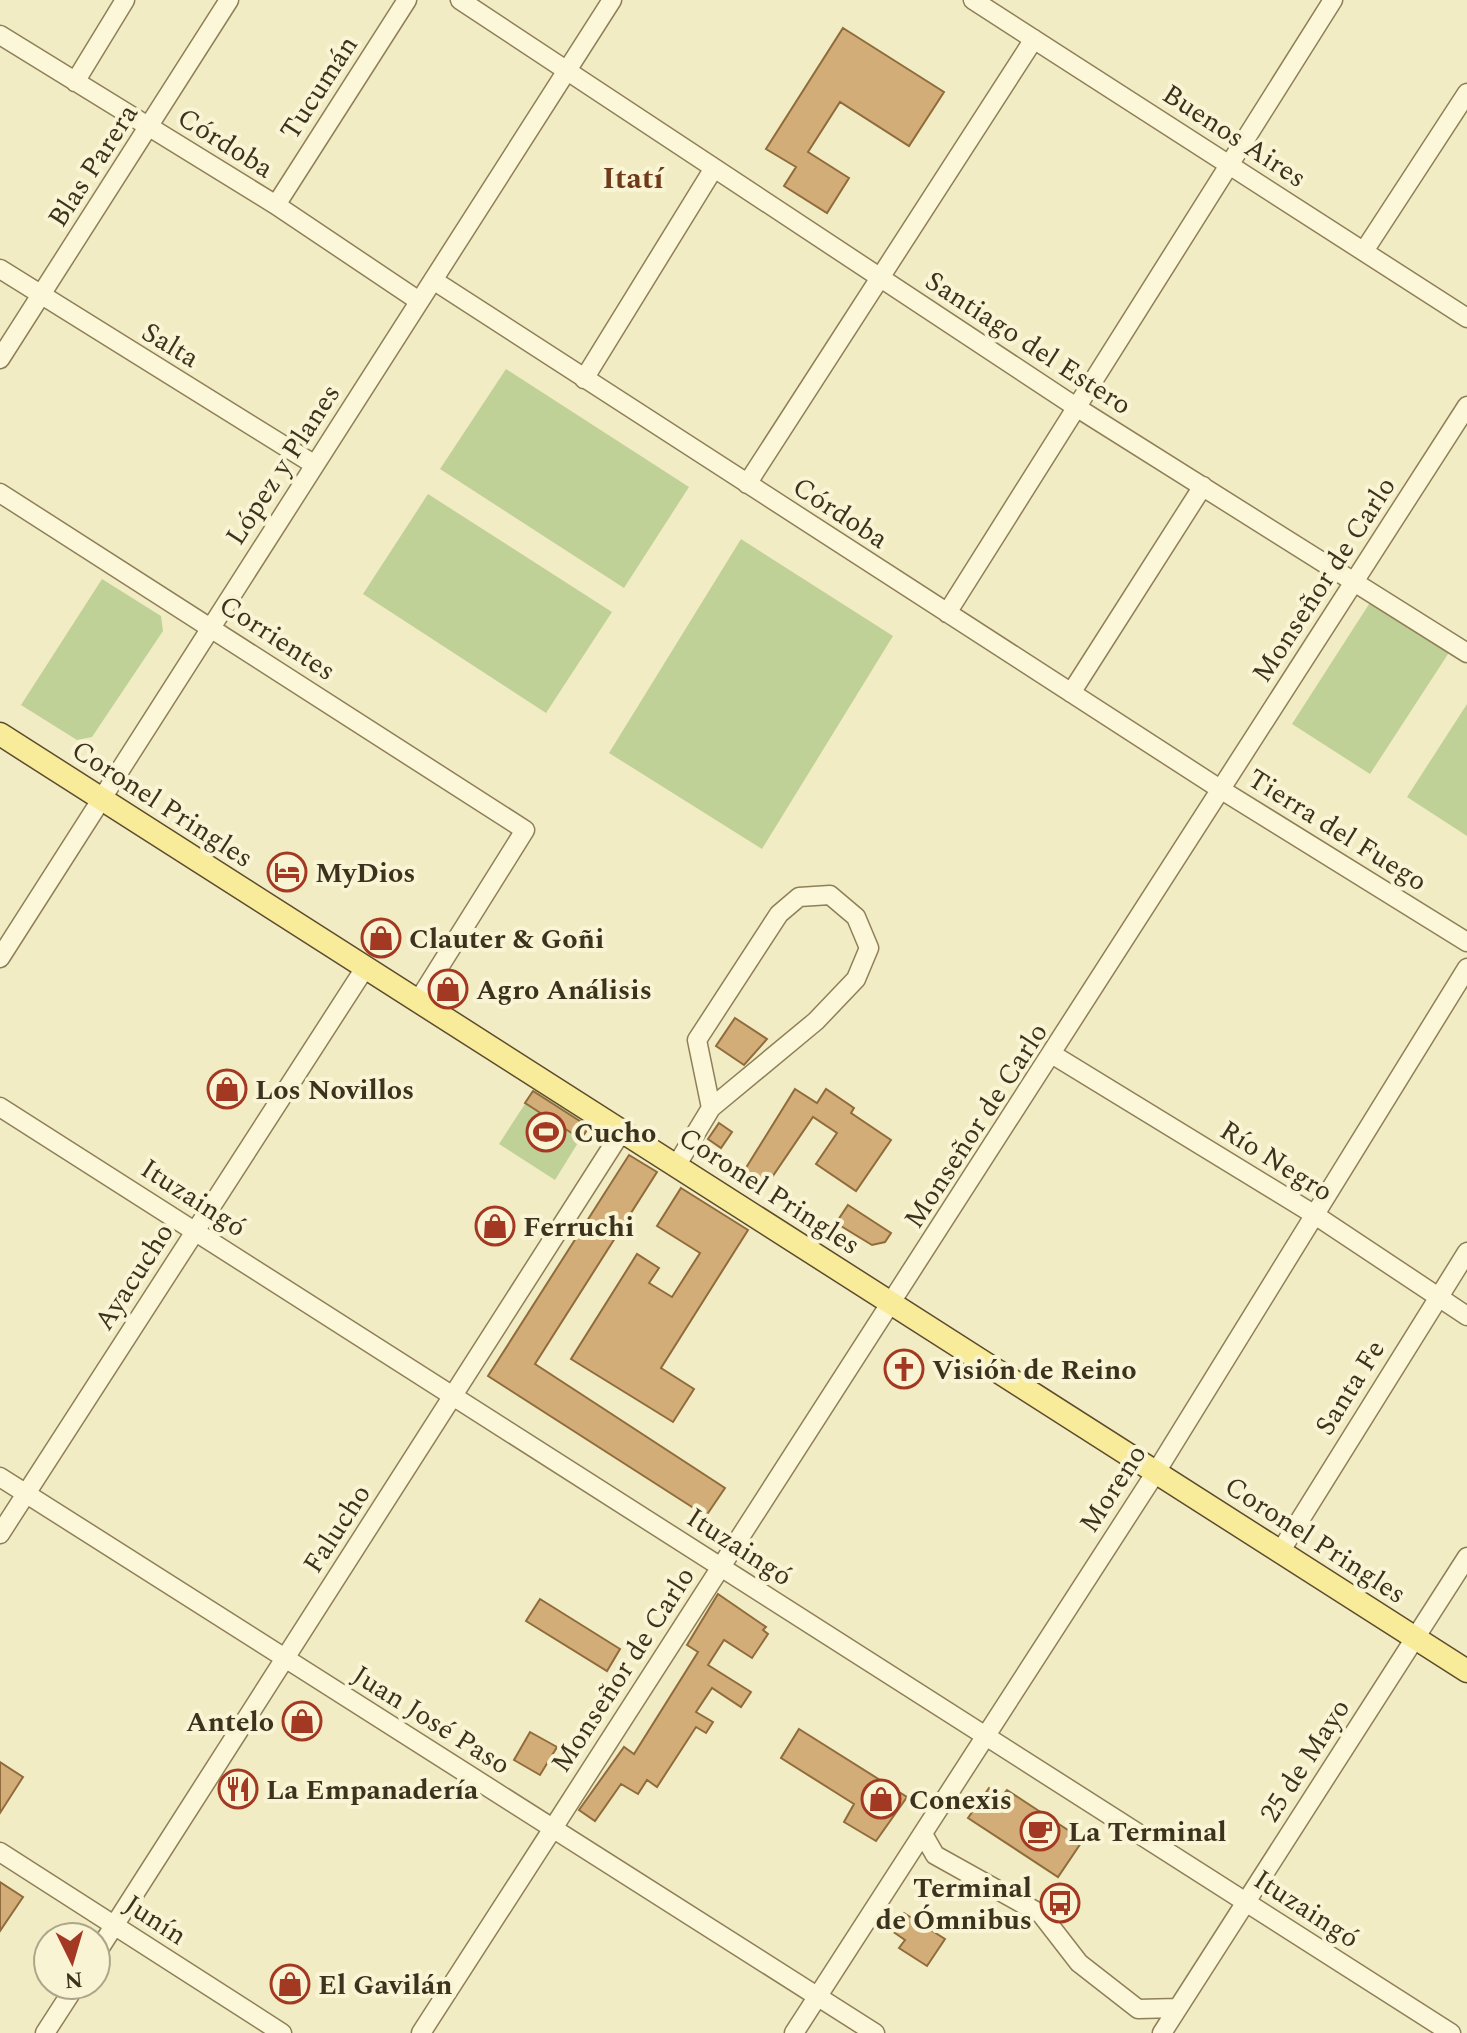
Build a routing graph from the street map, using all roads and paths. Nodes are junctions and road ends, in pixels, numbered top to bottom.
1 (125, 0) edge
2 (229, 0) edge
3 (407, 0) edge
4 (460, 0) edge
5 (612, 0) edge
6 (973, 0) edge
7 (1333, 0) edge
8 (0, 35) edge
9 (1034, 39) junction
10 (566, 71) junction
11 (75, 82) junction
12 (1467, 93) edge
13 (151, 128) junction
14 (1227, 163) junction
15 (714, 168) junction
16 (276, 205) junction
17 (1364, 251) junction
18 (0, 269) edge
19 (880, 279) junction
20 (433, 280) junction
21 (39, 296) junction
22 (419, 301) junction
23 (1467, 318) edge
24 (0, 359) edge
25 (584, 379) junction
26 (1467, 406) edge
27 (1076, 407) junction
28 (315, 465) junction
29 (747, 484) junction
30 (1203, 486) junction
31 (0, 493) edge
32 (1356, 581) junction
33 (947, 613) junction
34 (211, 627) junction
35 (1467, 653) edge
36 (1071, 693) junction
37 (0, 734) edge
38 (1220, 789) junction
39 (101, 799) junction
40 (1467, 942) edge
41 (0, 958) edge
42 (365, 968) junction
43 (1466, 972) edge
44 (418, 1001) junction
45 (1055, 1056) junction
46 (0, 1107) edge
47 (711, 1108) junction
48 (622, 1131) junction
49 (676, 1166) junction
50 (1315, 1215) junction
51 (195, 1231) junction
52 (1467, 1252) edge
53 (1437, 1297) junction
54 (891, 1303) junction
55 (1467, 1316) edge
56 (453, 1396) junction
57 (1156, 1472) junction
58 (0, 1477) edge
59 (26, 1494) junction
60 (0, 1534) edge
61 (1280, 1552) junction
62 (1467, 1557) edge
63 (721, 1567) junction
64 (1416, 1638) junction
65 (285, 1658) junction
66 (1467, 1671) edge
67 (986, 1736) junction
68 (553, 1829) junction
69 (923, 1834) junction
70 (0, 1852) edge
71 (1246, 1902) junction
72 (114, 1925) junction
73 (112, 1928) edge
74 (818, 1997) junction
75 (66, 2001) edge
76 (1178, 2008) junction
77 (45, 2033) edge
78 (282, 2033) edge
79 (421, 2033) edge
80 (794, 2033) edge
81 (875, 2033) edge
82 (1162, 2033) edge
83 (1451, 2033) edge

1 - 11 street
2 - 13 street, Blas Parera
3 - 16 street, Tucumán
4 - 10 street, Santiago del Estero
5 - 10 street, López y Planes
6 - 9 street, Buenos Aires
7 - 14 street
8 - 11 street, Córdoba
9 - 14 street, Buenos Aires
9 - 19 street
10 - 15 street, Santiago del Estero
10 - 20 street, López y Planes
11 - 13 street, Córdoba
12 - 17 street
13 - 16 street, Córdoba
13 - 21 street, Blas Parera
14 - 17 street, Buenos Aires
14 - 27 street
15 - 19 street, Santiago del Estero
15 - 25 street
16 - 22 street, Córdoba
17 - 23 street, Buenos Aires
18 - 21 street, Salta
19 - 27 street, Santiago del Estero
19 - 29 street
20 - 22 street, López y Planes
20 - 25 street, Córdoba
21 - 24 street, Blas Parera
21 - 28 street, Salta
22 - 28 street, López y Planes
25 - 29 street, Córdoba
26 - 32 street, Monseñor de Carlo
27 - 30 street, Santiago del Estero
27 - 33 street
28 - 34 street, López y Planes
29 - 33 street, Córdoba
30 - 32 street, Santiago del Estero
30 - 36 street
31 - 34 street, Corrientes
32 - 35 street, Santiago del Estero
32 - 38 street, Monseñor de Carlo
33 - 36 street, Córdoba
34 - 39 street, López y Planes
34 - 44 street, Corrientes
36 - 38 street, Córdoba
37 - 39 main road, Coronel Pringles
38 - 40 street, Tierra del Fuego
38 - 45 street, Monseñor de Carlo
39 - 41 street, López y Planes
39 - 42 main road, Coronel Pringles
42 - 44 main road, Coronel Pringles
42 - 51 street, Ayacucho
43 - 50 street, Moreno
44 - 48 main road, Coronel Pringles
45 - 50 street, Río Negro
45 - 54 street, Monseñor de Carlo
46 - 51 street, Ituzaingó
47 - 47 street
47 - 49 street
48 - 49 main road, Coronel Pringles
48 - 56 street, Falucho
49 - 54 main road, Coronel Pringles
50 - 53 street, Río Negro
50 - 57 street, Moreno
51 - 56 street, Ituzaingó
51 - 59 street, Ayacucho
52 - 53 street, Santa Fe
53 - 55 street, Río Negro
53 - 61 street, Santa Fe
54 - 57 main road, Coronel Pringles
54 - 63 street, Monseñor de Carlo
56 - 63 street, Ituzaingó
56 - 65 street, Falucho
57 - 61 main road, Coronel Pringles
57 - 67 street, Moreno
58 - 59 street, Juan José Paso
59 - 60 street, Ayacucho
59 - 65 street, Juan José Paso
61 - 64 main road, Coronel Pringles
62 - 64 street, 25 de Mayo
63 - 67 street, Ituzaingó
63 - 68 street, Monseñor de Carlo
64 - 66 main road, Coronel Pringles
64 - 71 street, 25 de Mayo
65 - 68 street, Juan José Paso
65 - 72 street, Falucho
67 - 69 street, Moreno
67 - 71 street, Ituzaingó
68 - 74 street, Juan José Paso
68 - 79 street, Monseñor de Carlo
69 - 74 street, Moreno
69 - 76 street
70 - 72 street, Junín
71 - 76 street, 25 de Mayo
71 - 83 street, Ituzaingó
72 - 73 street, Falucho
72 - 78 street, Junín
74 - 80 street, Moreno
74 - 81 street, Juan José Paso
75 - 77 street
76 - 82 street, 25 de Mayo

